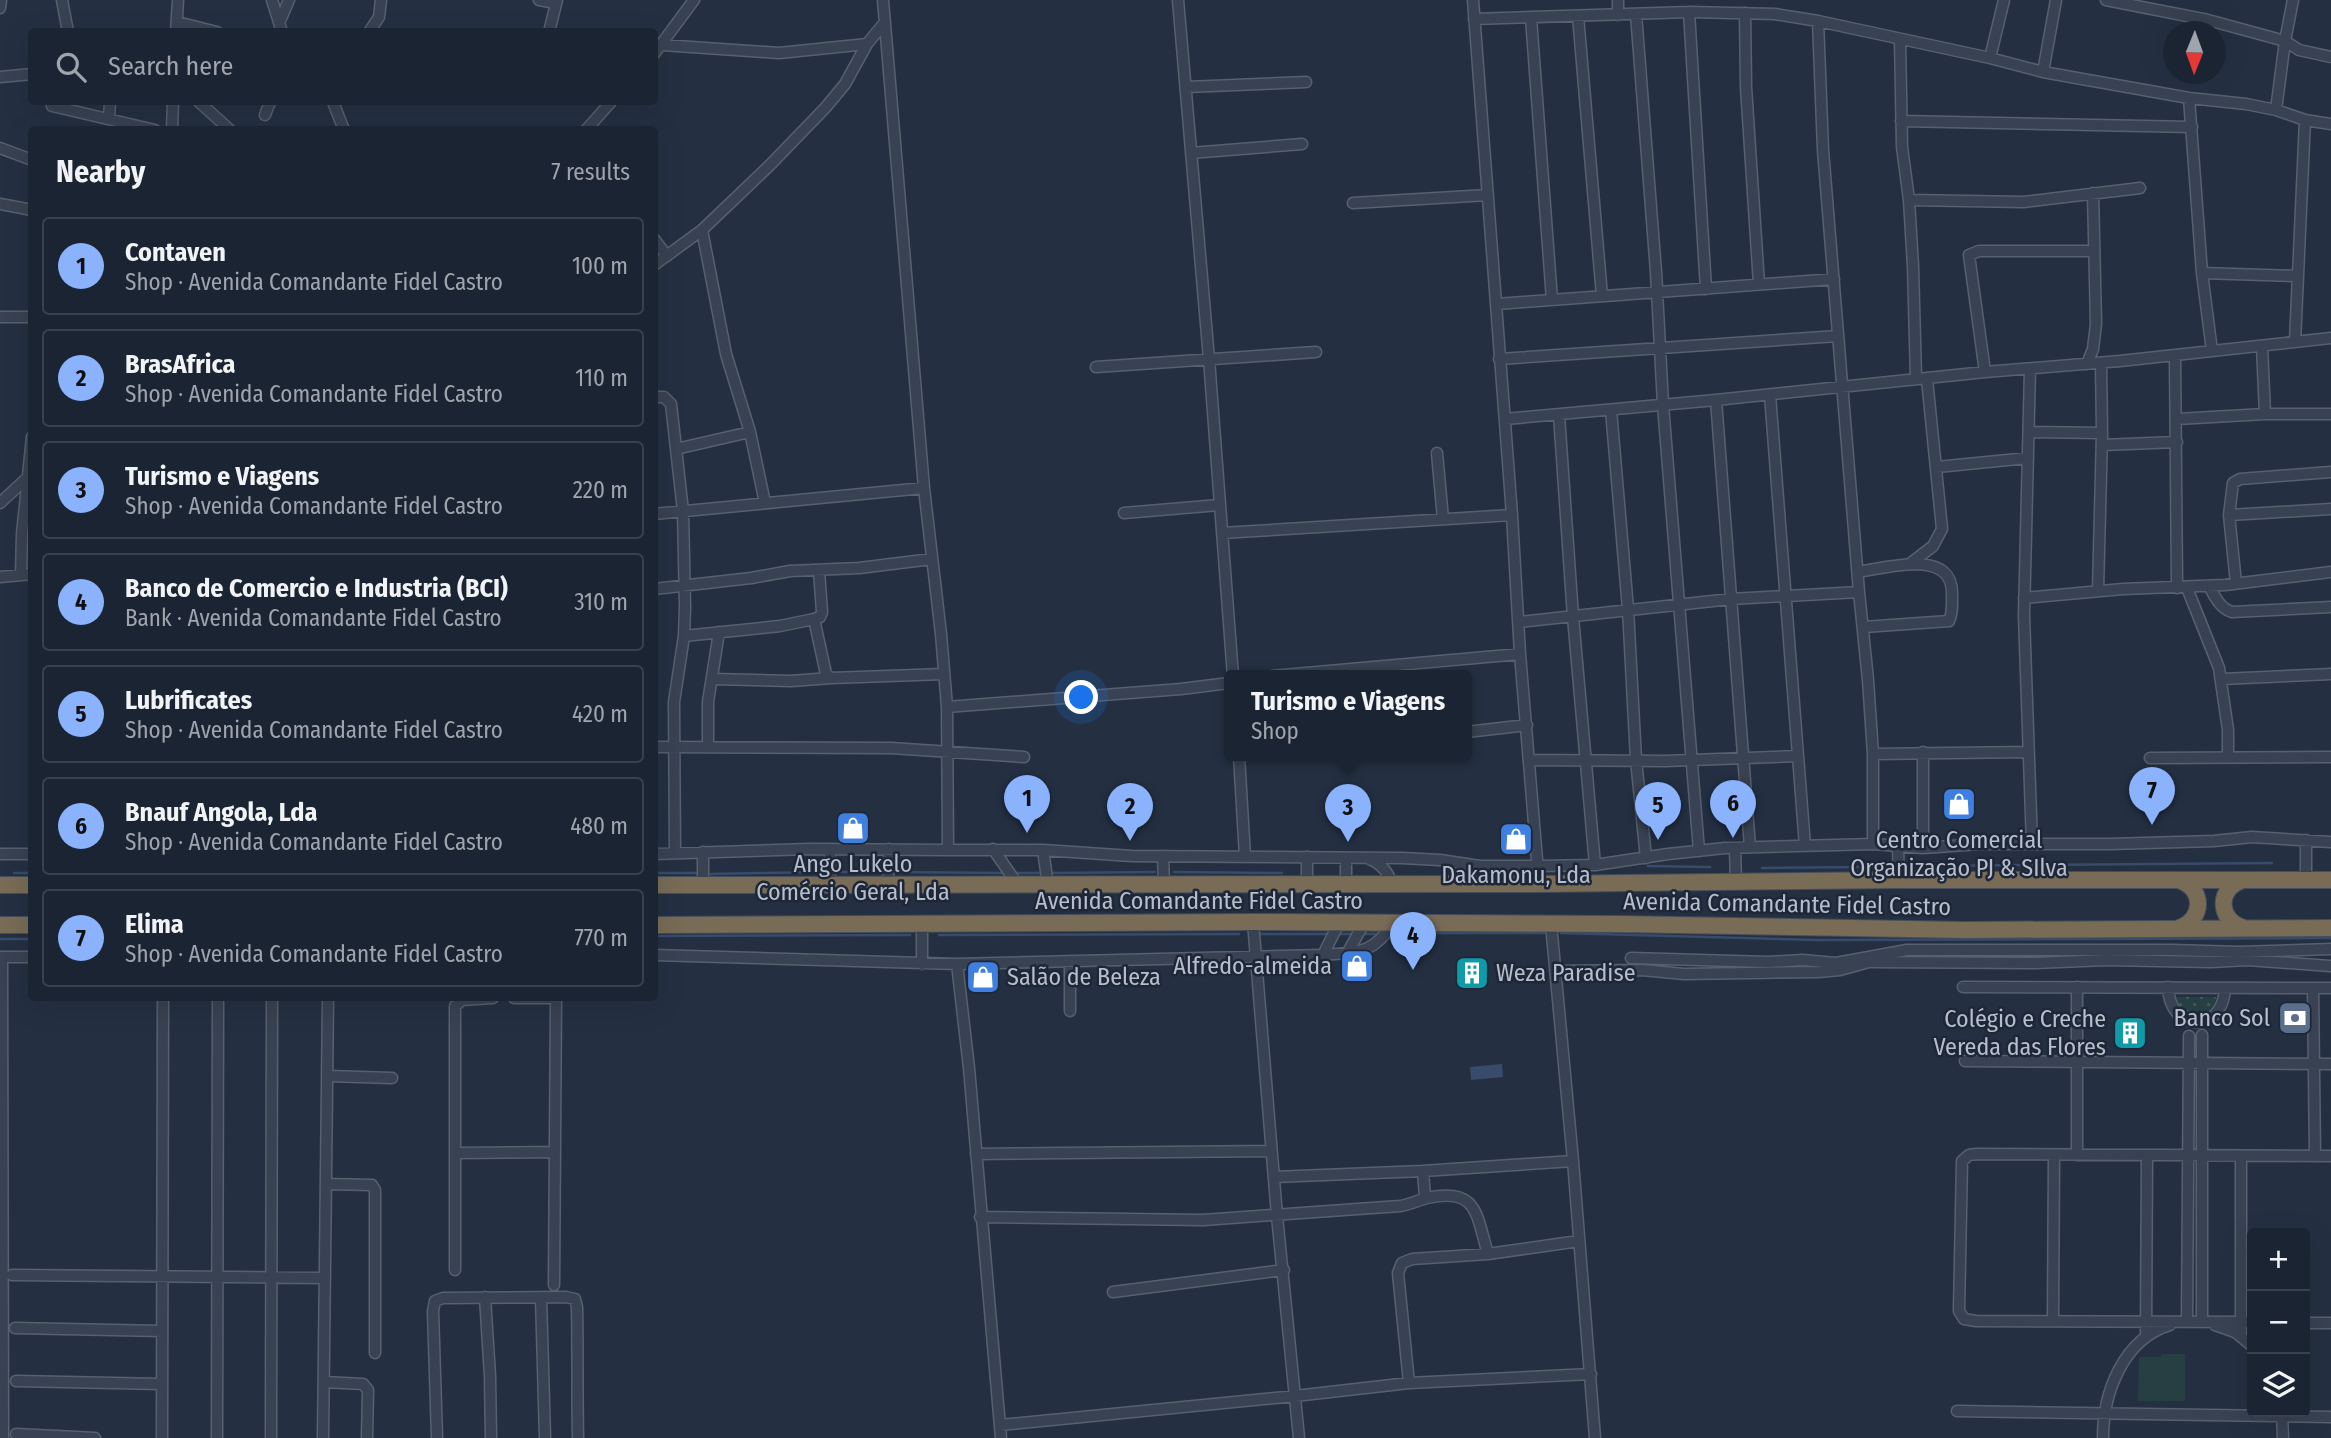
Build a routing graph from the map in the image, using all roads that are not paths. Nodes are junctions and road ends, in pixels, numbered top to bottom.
1 (1, 0) edge
2 (62, 0) edge
3 (178, 0) edge
4 (272, 0) edge
5 (289, 0) edge
6 (381, 0) edge
7 (538, 0) edge
8 (694, 0) edge
9 (883, 0) edge
10 (1178, 0) edge
11 (1472, 0) edge
12 (1618, 0) edge
13 (2004, 0) edge
14 (2056, 0) edge
15 (2106, 0) edge
16 (2294, 0) edge
17 (557, 1) edge
18 (0, 8) edge
19 (1689, 12) junction
20 (1745, 13) junction
21 (1636, 14) junction
22 (1618, 15) junction
23 (1578, 16) junction
24 (1531, 18) junction
25 (1474, 19) junction
26 (1818, 20) junction
27 (885, 22) junction
28 (281, 26) edge
29 (176, 27) edge
30 (67, 28) edge
31 (372, 28) edge
32 (550, 28) dead end
33 (1900, 40) junction
34 (2285, 41) junction
35 (867, 44) junction
36 (658, 49) edge
37 (2331, 57) edge
38 (1990, 58) junction
39 (2043, 72) junction
40 (28, 75) edge
41 (0, 77) edge
42 (1306, 82) dead end
43 (1186, 87) junction
44 (2189, 98) junction
45 (110, 105) edge
46 (173, 105) edge
47 (202, 105) edge
48 (269, 105) edge
49 (334, 105) edge
50 (608, 105) edge
51 (52, 106) dead end
52 (2276, 110) junction
53 (265, 115) dead end
54 (109, 118) junction
55 (2305, 120) junction
56 (1901, 121) junction
57 (2331, 124) edge
58 (137, 126) edge
59 (172, 126) edge
60 (226, 126) edge
61 (342, 126) edge
62 (590, 126) edge
63 (2192, 127) junction
64 (1302, 144) dead end
65 (0, 148) edge
66 (1191, 152) junction
67 (28, 158) edge
68 (2140, 188) dead end
69 (2093, 193) junction
70 (1488, 195) junction
71 (1909, 200) junction
72 (1353, 203) dead end
73 (0, 204) edge
74 (28, 209) edge
75 (702, 230) junction
76 (658, 244) edge
77 (2094, 251) junction
78 (667, 256) junction
79 (658, 262) edge
80 (2202, 273) junction
81 (2298, 276) junction
82 (1834, 279) junction
83 (1759, 284) junction
84 (1706, 289) junction
85 (1657, 291) junction
86 (1602, 296) junction
87 (1552, 299) junction
88 (1497, 304) junction
89 (0, 317) edge
90 (28, 317) edge
91 (1838, 336) junction
92 (2331, 338) edge
93 (2295, 342) junction
94 (2262, 346) junction
95 (1660, 350) junction
96 (2212, 351) junction
97 (1316, 352) dead end
98 (2175, 355) junction
99 (1209, 359) junction
100 (1499, 359) junction
101 (2101, 363) junction
102 (2087, 364) junction
103 (1096, 368) dead end
104 (2030, 369) junction
105 (1985, 372) junction
106 (1921, 379) junction
107 (1842, 387) junction
108 (1770, 395) junction
109 (658, 397) edge
110 (1716, 400) junction
111 (1663, 405) junction
112 (1611, 410) junction
113 (2265, 414) junction
114 (2331, 414) edge
115 (1559, 415) junction
116 (1505, 419) junction
117 (2177, 419) junction
118 (750, 432) junction
119 (2029, 432) junction
120 (2102, 439) junction
121 (2177, 442) junction
122 (676, 449) junction
123 (1437, 453) dead end
124 (2028, 458) junction
125 (1937, 467) junction
126 (28, 470) edge
127 (2331, 472) edge
128 (27, 478) junction
129 (924, 488) junction
130 (0, 503) edge
131 (765, 503) junction
132 (1219, 505) junction
133 (2331, 509) edge
134 (683, 511) junction
135 (1124, 513) dead end
136 (658, 514) edge
137 (1512, 515) junction
138 (2229, 515) junction
139 (1443, 519) junction
140 (1222, 533) junction
141 (932, 559) junction
142 (1911, 563) junction
143 (819, 571) junction
144 (1858, 572) junction
145 (2331, 572) edge
146 (26, 575) edge
147 (0, 577) edge
148 (2236, 583) junction
149 (684, 586) junction
150 (2209, 586) junction
151 (2182, 588) junction
152 (658, 589) edge
153 (2098, 591) junction
154 (1859, 592) junction
155 (1784, 595) junction
156 (2024, 598) junction
157 (1731, 599) junction
158 (1679, 606) junction
159 (2331, 607) edge
160 (1628, 609) junction
161 (1573, 617) junction
162 (814, 619) junction
163 (1518, 622) junction
164 (1864, 626) junction
165 (719, 632) junction
166 (684, 636) junction
167 (1520, 654) junction
168 (1233, 670) edge
169 (1340, 670) edge
170 (944, 674) junction
171 (2331, 674) edge
172 (831, 678) junction
173 (712, 679) junction
174 (2222, 679) junction
175 (1224, 684) edge
176 (947, 707) junction
177 (1527, 725) junction
178 (1472, 731) edge
179 (658, 747) edge
180 (676, 747) junction
181 (708, 747) junction
182 (947, 752) junction
183 (1923, 752) junction
184 (2028, 752) junction
185 (1873, 754) junction
186 (1798, 756) junction
187 (1024, 757) dead end
188 (1743, 757) junction
189 (2331, 757) edge
190 (1692, 758) junction
191 (2150, 758) dead end
192 (2228, 758) junction
193 (1586, 759) junction
194 (1530, 760) junction
195 (1636, 760) junction
196 (1239, 761) edge
197 (2306, 841) junction
198 (2331, 842) edge
199 (1872, 844) junction
200 (2032, 844) junction
201 (1805, 846) junction
202 (1750, 847) junction
203 (1898, 847) junction
204 (1735, 848) junction
205 (1923, 848) junction
206 (830, 849) junction
207 (889, 849) junction
208 (948, 849) junction
209 (993, 849) junction
210 (1043, 850) junction
211 (1699, 851) junction
212 (703, 852) junction
213 (675, 853) junction
214 (0, 854) edge
215 (28, 854) edge
216 (658, 854) edge
217 (1163, 856) junction
218 (1245, 856) junction
219 (1307, 857) junction
220 (1346, 858) junction
221 (1363, 858) junction
222 (1646, 858) junction
223 (1595, 864) junction
224 (1539, 866) junction
225 (2175, 879) junction
226 (2249, 879) junction
227 (1899, 880) junction
228 (2306, 880) junction
229 (2331, 880) edge
230 (1735, 882) junction
231 (1307, 884) junction
232 (1346, 884) junction
233 (1392, 884) junction
234 (1539, 884) junction
235 (0, 885) edge
236 (28, 885) edge
237 (658, 885) edge
238 (703, 885) junction
239 (830, 885) junction
240 (888, 885) junction
241 (1018, 885) junction
242 (1048, 885) junction
243 (1164, 885) junction
244 (1253, 922) junction
245 (1339, 923) junction
246 (1364, 923) junction
247 (1393, 923) junction
248 (922, 924) junction
249 (1551, 924) junction
250 (0, 925) edge
251 (28, 925) edge
252 (658, 925) edge
253 (2175, 928) junction
254 (2331, 928) edge
255 (2249, 929) junction
256 (2331, 948) edge
257 (1907, 950) junction
258 (1348, 952) junction
259 (658, 955) edge
260 (1322, 955) junction
261 (1255, 956) junction
262 (1, 957) edge
263 (28, 957) edge
264 (1631, 958) dead end
265 (1070, 961) junction
266 (1871, 962) junction
267 (2331, 963) edge
268 (922, 964) junction
269 (957, 964) junction
270 (1555, 971) junction
271 (1963, 987) dead end
272 (2077, 987) junction
273 (2168, 988) junction
274 (2225, 988) junction
275 (2313, 988) junction
276 (2331, 988) edge
277 (163, 1001) edge
278 (218, 1001) edge
279 (272, 1001) edge
280 (328, 1001) edge
281 (461, 1001) edge
282 (556, 1001) edge
283 (1070, 1012) dead end
284 (2189, 1028) junction
285 (2202, 1028) junction
286 (1965, 1061) dead end
287 (2077, 1062) junction
288 (2189, 1063) junction
289 (2202, 1063) junction
290 (2314, 1063) junction
291 (2331, 1063) edge
292 (328, 1076) junction
293 (392, 1078) dead end
294 (1271, 1151) junction
295 (555, 1152) junction
296 (455, 1153) junction
297 (976, 1154) junction
298 (2054, 1155) junction
299 (2077, 1155) junction
300 (2147, 1156) junction
301 (2188, 1156) junction
302 (2202, 1156) junction
303 (2241, 1156) junction
304 (2315, 1156) junction
305 (2331, 1156) edge
306 (1573, 1161) junction
307 (1423, 1171) junction
308 (1274, 1177) junction
309 (326, 1184) junction
310 (1426, 1198) junction
311 (1277, 1216) junction
312 (981, 1217) junction
313 (1579, 1241) junction
314 (1488, 1254) junction
315 (455, 1270) dead end
316 (1284, 1270) junction
317 (12, 1275) dead end
318 (162, 1275) junction
319 (217, 1276) junction
320 (272, 1277) junction
321 (325, 1278) junction
322 (554, 1285) dead end
323 (1113, 1292) dead end
324 (485, 1297) junction
325 (541, 1297) junction
326 (2053, 1321) junction
327 (2146, 1321) junction
328 (2187, 1321) junction
329 (2202, 1321) junction
330 (2247, 1322) edge
331 (2310, 1323) edge
332 (2331, 1323) edge
333 (15, 1328) dead end
334 (162, 1331) junction
335 (2241, 1336) junction
336 (2146, 1337) junction
337 (2247, 1341) edge
338 (375, 1353) dead end
339 (1591, 1374) junction
340 (16, 1381) dead end
341 (324, 1382) junction
342 (1409, 1383) junction
343 (162, 1384) junction
344 (1295, 1396) junction
345 (1958, 1411) dead end
346 (2103, 1413) junction
347 (2247, 1414) edge
348 (2310, 1415) edge
349 (2331, 1416) edge
350 (2283, 1417) edge
351 (1000, 1425) junction
352 (16, 1434) dead end
353 (3, 1438) edge
354 (96, 1438) edge
355 (162, 1438) edge
356 (217, 1438) edge
357 (271, 1438) edge
358 (323, 1438) edge
359 (367, 1438) edge
360 (437, 1438) edge
361 (491, 1438) edge
362 (545, 1438) edge
363 (578, 1438) edge
364 (1001, 1438) edge
365 (1299, 1438) edge
366 (1595, 1438) edge
367 (2103, 1438) edge
368 (2283, 1438) edge

1 - 18 street
2 - 30 street
3 - 29 street
4 - 28 street
5 - 28 street
6 - 31 street
7 - 17 street
8 - 36 street
9 - 27 street
10 - 43 street
11 - 25 street
12 - 22 street
13 - 38 street
14 - 39 street
15 - 34 street
16 - 34 street
17 - 32 street
19 - 20 street
19 - 21 street
19 - 84 street
20 - 26 street
20 - 83 street
21 - 22 street
21 - 85 street
22 - 23 street
23 - 24 street
23 - 86 street
24 - 25 street
24 - 87 street
25 - 70 street
26 - 33 street
26 - 82 street
27 - 35 street
27 - 129 street
33 - 38 street
33 - 56 street
34 - 37 street
34 - 52 street
35 - 36 street
35 - 75 street
38 - 39 street
39 - 44 street
40 - 41 street
42 - 43 street
43 - 66 street
44 - 52 street
44 - 63 street
45 - 54 street
46 - 59 street
47 - 60 street
48 - 53 street
49 - 61 street
50 - 62 street
51 - 54 street
52 - 55 street
54 - 58 street
55 - 57 street
55 - 81 street
56 - 63 street
56 - 71 street
63 - 80 street
64 - 66 street
65 - 67 street
66 - 99 street
68 - 69 street
69 - 71 street
69 - 77 street
70 - 72 street
70 - 88 street
71 - 106 street
73 - 74 street
75 - 78 street
75 - 118 street
76 - 78 street
77 - 102 street
77 - 105 street
78 - 79 street
80 - 81 street
80 - 96 street
81 - 93 street
82 - 83 street
82 - 91 street
83 - 84 street
84 - 85 street
85 - 86 street
85 - 95 street
86 - 87 street
87 - 88 street
88 - 100 street
89 - 90 street
91 - 95 street
91 - 107 street
92 - 93 street
93 - 94 street
94 - 96 street
94 - 113 street
95 - 100 street
95 - 111 street
96 - 98 street
97 - 99 street
98 - 101 street
98 - 117 street
99 - 103 street
99 - 132 street
100 - 116 street
101 - 102 street
101 - 120 street
102 - 104 street
104 - 105 street
104 - 119 street
105 - 106 street
106 - 107 street
106 - 125 street
107 - 108 street
107 - 144 street
108 - 110 street
108 - 155 street
109 - 122 street
110 - 111 street
110 - 157 street
111 - 112 street
111 - 158 street
112 - 115 street
112 - 160 street
113 - 114 street
113 - 117 street
115 - 116 street
115 - 161 street
116 - 137 street
117 - 121 street
118 - 122 street
118 - 131 street
119 - 120 street
119 - 124 street
120 - 121 street
120 - 153 street
121 - 151 street
122 - 134 street
123 - 139 street
124 - 125 street
124 - 156 street
125 - 142 street
126 - 128 street
127 - 138 street
128 - 130 street
128 - 146 street
129 - 131 street
129 - 141 street
131 - 134 street
132 - 135 street
132 - 140 street
133 - 138 street
134 - 136 street
134 - 149 street
137 - 139 street
137 - 163 street
138 - 148 street
139 - 140 street
140 - 168 street
141 - 143 street
141 - 170 street
142 - 144 street
142 - 164 street
143 - 149 street
143 - 162 street
144 - 154 street
145 - 148 street
146 - 147 street
148 - 150 street
149 - 152 street
149 - 166 street
150 - 151 street
150 - 159 street
151 - 153 street
151 - 174 street
153 - 156 street
154 - 155 street
154 - 164 street
155 - 157 street
155 - 186 street
156 - 184 street
157 - 158 street
157 - 188 street
158 - 160 street
158 - 190 street
160 - 161 street
160 - 195 street
161 - 163 street
161 - 193 street
162 - 165 street
162 - 172 street
163 - 167 street
164 - 185 street
165 - 166 street
165 - 173 street
166 - 180 street
167 - 169 street
167 - 177 street
170 - 172 street
170 - 176 street
171 - 174 street
172 - 173 street
173 - 181 street
174 - 192 street
175 - 176 street
176 - 182 street
177 - 178 street
177 - 194 street
179 - 180 street
180 - 181 street
180 - 213 street
181 - 182 street
182 - 187 street
182 - 208 street
183 - 184 street
183 - 185 street
183 - 205 street
184 - 200 street
185 - 199 street
186 - 188 street
186 - 201 street
188 - 190 street
188 - 202 street
189 - 192 street
190 - 195 street
190 - 211 street
191 - 192 street
193 - 194 street
193 - 195 street
193 - 223 street
194 - 224 street
195 - 222 street
196 - 218 street
197 - 198 street
197 - 200 street
197 - 228 street
199 - 201 street
199 - 203 street
200 - 205 street
201 - 202 street
202 - 204 street
203 - 205 street
203 - 227 street
204 - 211 street
204 - 230 street
206 - 207 street
206 - 212 street
206 - 239 street
207 - 208 street
207 - 240 street
208 - 209 street
209 - 210 street
209 - 241 street
210 - 217 street
210 - 242 street
211 - 222 street
212 - 213 street
212 - 238 street
213 - 216 street
214 - 215 street
217 - 218 street
217 - 243 street
218 - 219 street
219 - 220 street
219 - 231 street
220 - 221 street
220 - 232 street
221 - 224 street
221 - 233 street
222 - 223 street
223 - 224 street
224 - 234 street
225 - 226 highway, Avenida Comandante Fidel Castro
225 - 227 highway, Avenida Comandante Fidel Castro
225 - 253 highway
226 - 228 highway, Avenida Comandante Fidel Castro
226 - 255 highway
227 - 230 highway, Avenida Comandante Fidel Castro
228 - 229 highway, Avenida Comandante Fidel Castro
230 - 234 highway, Avenida Comandante Fidel Castro
231 - 232 highway, Avenida Comandante Fidel Castro
231 - 243 highway, Avenida Comandante Fidel Castro
232 - 233 highway, Avenida Comandante Fidel Castro
233 - 234 highway, Avenida Comandante Fidel Castro
235 - 236 highway
237 - 238 highway, Avenida Comandante Fidel Castro
238 - 239 highway, Avenida Comandante Fidel Castro
239 - 240 highway, Avenida Comandante Fidel Castro
240 - 241 highway, Avenida Comandante Fidel Castro
241 - 242 highway, Avenida Comandante Fidel Castro
242 - 243 highway, Avenida Comandante Fidel Castro
244 - 245 highway, Avenida Comandante Fidel Castro
244 - 248 highway, Avenida Comandante Fidel Castro
244 - 261 street
245 - 246 highway, Avenida Comandante Fidel Castro
245 - 260 street
246 - 247 highway, Avenida Comandante Fidel Castro
246 - 258 street
247 - 249 highway, Avenida Comandante Fidel Castro
247 - 258 street
248 - 252 highway, Avenida Comandante Fidel Castro
248 - 268 street
249 - 253 highway, Avenida Comandante Fidel Castro
249 - 270 street
250 - 251 highway
253 - 255 highway, Avenida Comandante Fidel Castro
254 - 255 highway, Avenida Comandante Fidel Castro
256 - 257 street
257 - 264 street
257 - 266 street
258 - 260 street
259 - 268 street
260 - 261 street
261 - 265 street
261 - 294 street
262 - 263 street
262 - 353 street
265 - 269 street
265 - 283 street
266 - 267 street
266 - 270 street
268 - 269 street
269 - 297 street
270 - 306 street
271 - 272 street
272 - 273 street
272 - 287 street
273 - 274 street
273 - 284 street
274 - 275 street
274 - 285 street
275 - 276 street
275 - 290 street
277 - 318 street
278 - 319 street
279 - 320 street
280 - 292 street
281 - 296 street
282 - 295 street
284 - 285 street
284 - 288 street
285 - 289 street
286 - 287 street
287 - 288 street
287 - 299 street
288 - 289 street
288 - 301 street
289 - 290 street
289 - 302 street
290 - 291 street
290 - 304 street
292 - 293 street
292 - 309 street
294 - 297 street
294 - 308 street
295 - 296 street
295 - 322 street
296 - 315 street
297 - 312 street
298 - 299 street
298 - 326 street
298 - 326 street
299 - 300 street
300 - 301 street
300 - 327 street
301 - 302 street
301 - 328 street
302 - 303 street
302 - 329 street
303 - 304 street
303 - 330 street
304 - 305 street
306 - 307 street
306 - 313 street
307 - 308 street
307 - 310 street
308 - 311 street
309 - 321 street
309 - 338 street
310 - 311 street
310 - 314 street
311 - 312 street
311 - 316 street
312 - 351 street
313 - 314 street
313 - 339 street
314 - 342 street
316 - 323 street
316 - 344 street
317 - 318 street
318 - 319 street
318 - 334 street
319 - 320 street
319 - 356 street
320 - 321 street
320 - 357 street
321 - 341 street
324 - 325 street
324 - 360 street
324 - 361 street
325 - 362 street
325 - 363 street
326 - 327 street
327 - 328 street
327 - 336 street
328 - 329 street
328 - 336 street
329 - 330 street
329 - 335 street
330 - 335 street
331 - 332 street
333 - 334 street
334 - 343 street
335 - 337 street
336 - 346 street
339 - 342 street
339 - 366 street
340 - 343 street
341 - 358 street
341 - 359 street
342 - 344 street
343 - 355 street
344 - 351 street
344 - 365 street
345 - 346 street
346 - 347 street
346 - 367 street
348 - 349 street
350 - 368 street
351 - 364 street
352 - 354 street

